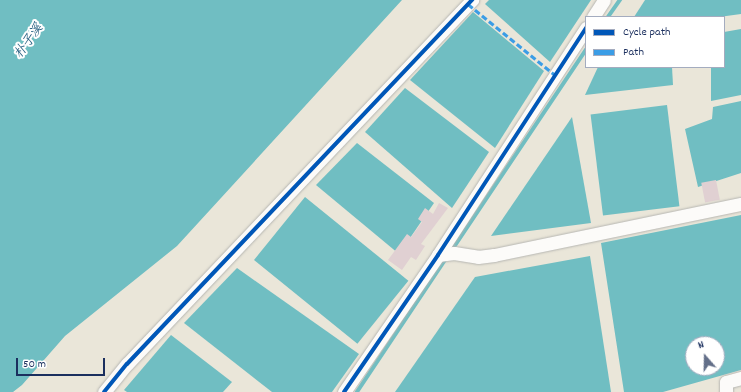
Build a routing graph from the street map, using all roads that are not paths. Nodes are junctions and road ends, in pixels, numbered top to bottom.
1 (472, 0) edge
2 (604, 0) edge
3 (594, 16) edge
4 (585, 30) edge
5 (741, 204) edge
6 (438, 255) junction
7 (741, 378) edge
8 (104, 392) edge
9 (344, 392) edge
10 (726, 392) edge

1 - 8 street
2 - 3 street
4 - 6 street
5 - 6 street
6 - 9 street
7 - 10 street

